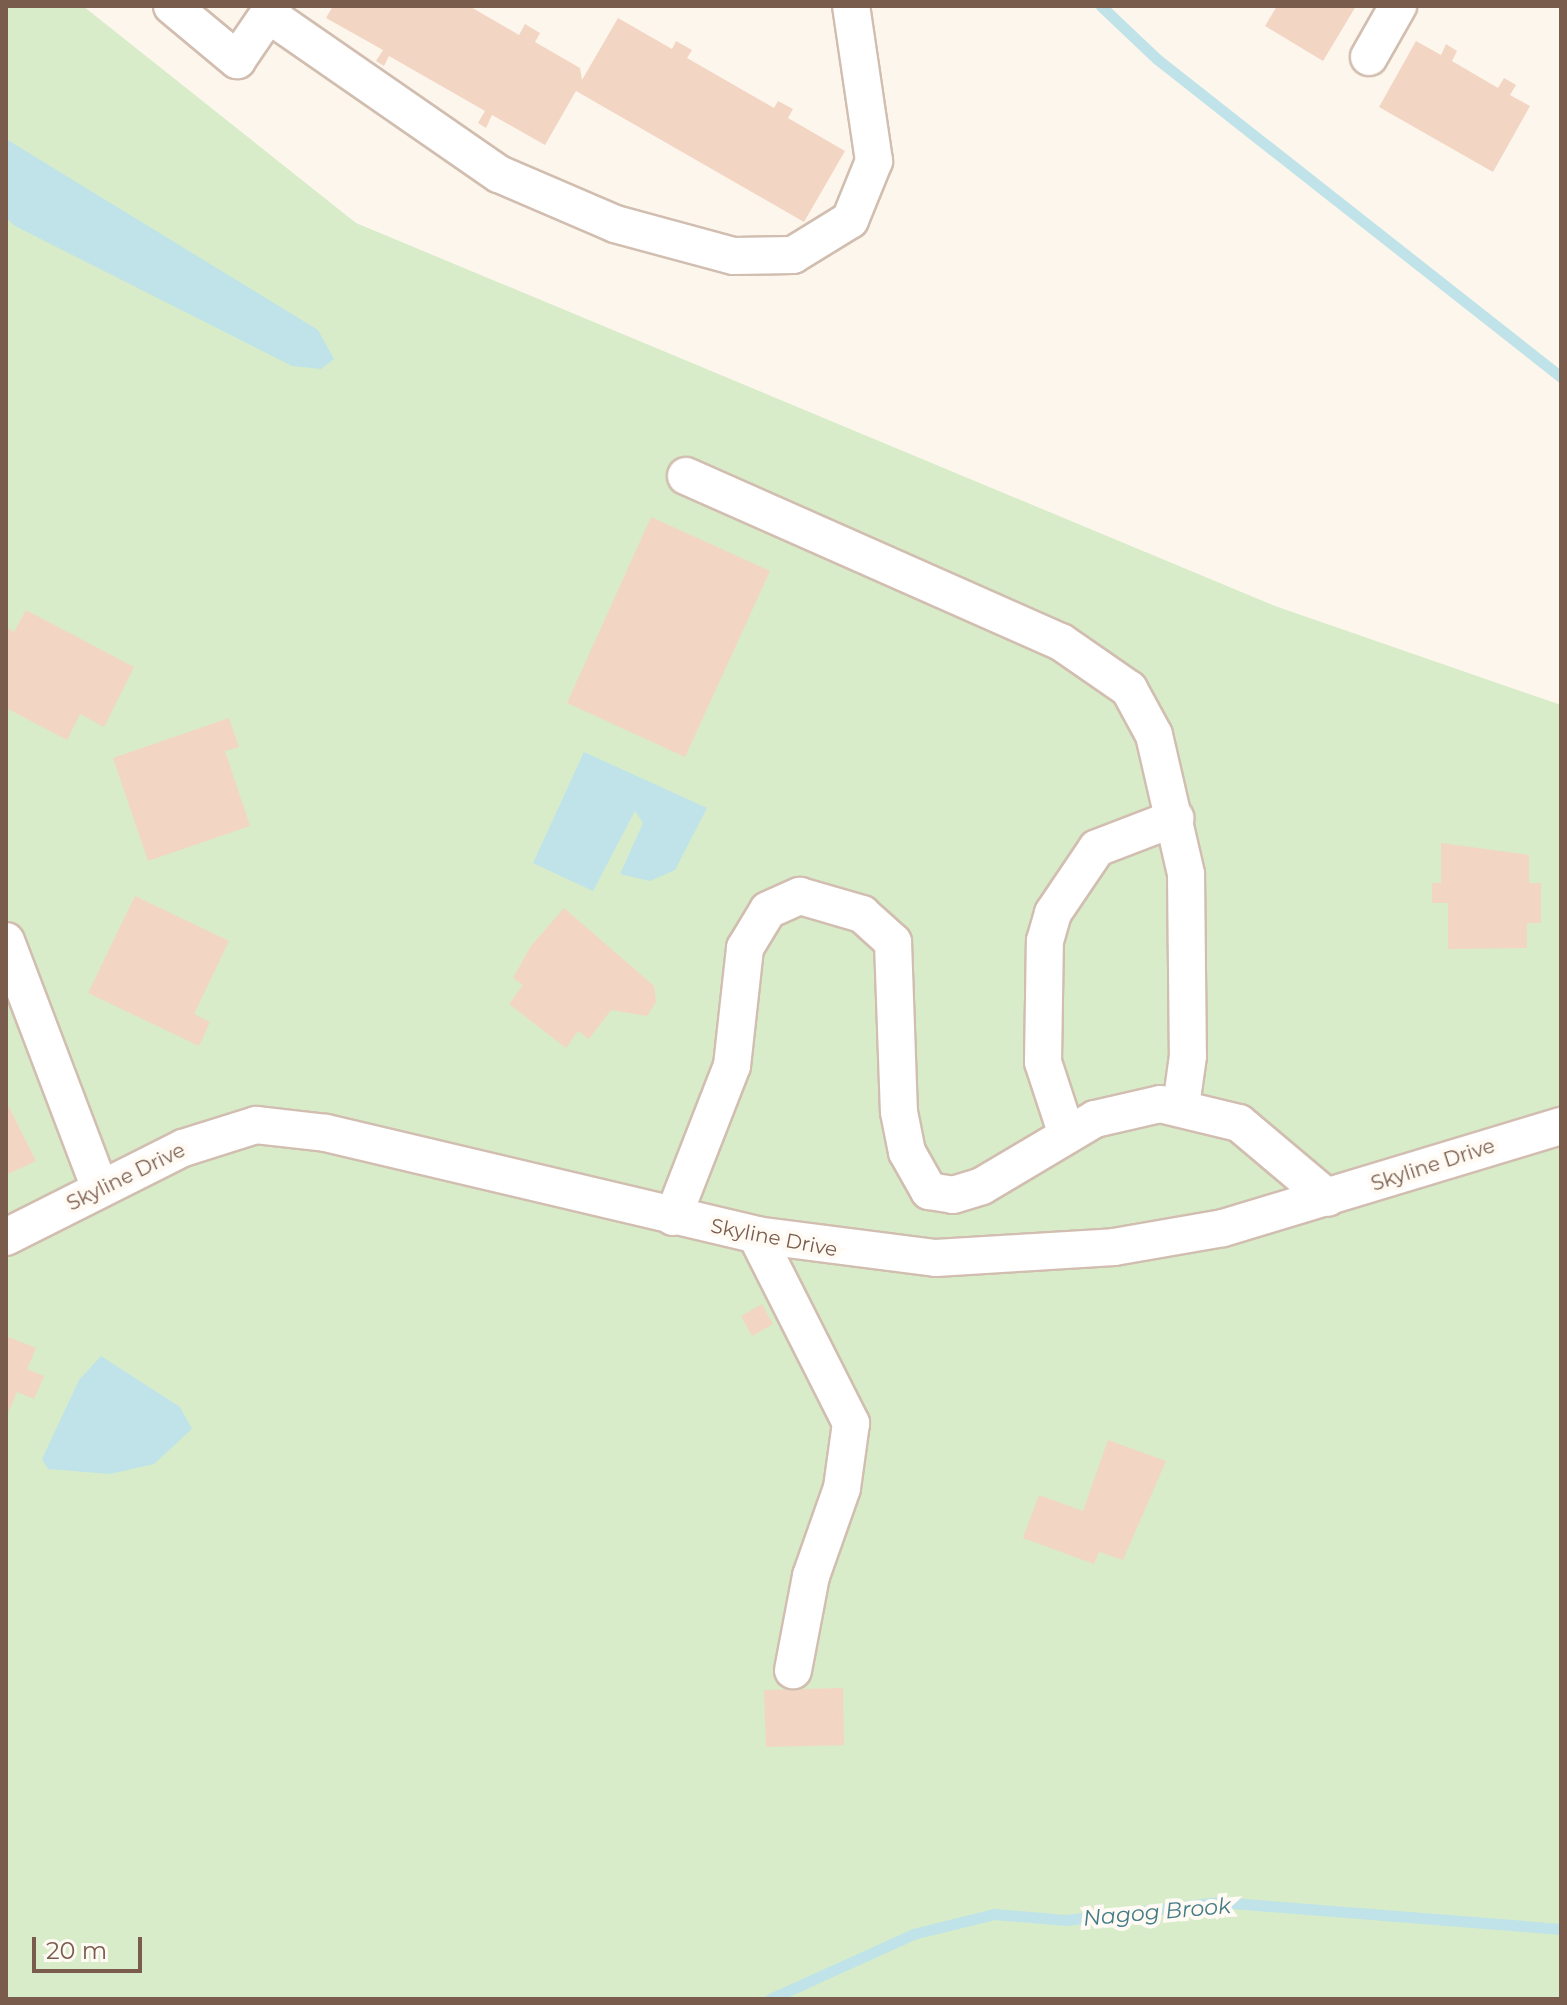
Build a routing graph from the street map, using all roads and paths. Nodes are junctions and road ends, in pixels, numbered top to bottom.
1 (172, 6) edge
2 (851, 6) edge
3 (1398, 6) edge
4 (272, 10) edge
5 (1369, 57) dead end
6 (686, 476) dead end
7 (1175, 818) junction
8 (6, 941) edge
9 (1181, 1106) junction
10 (1561, 1126) edge
11 (1067, 1135) junction
12 (100, 1188) junction
13 (1328, 1198) junction
14 (673, 1217) junction
15 (756, 1235) junction
16 (6, 1237) edge
17 (793, 1670) dead end

1 - 4 street
2 - 4 street
3 - 5 street
6 - 7 street
7 - 9 street
7 - 11 street
8 - 12 street
9 - 11 street
9 - 13 street
10 - 13 street, Skyline Drive
11 - 14 street
12 - 14 street, Skyline Drive
12 - 16 street, Skyline Drive
13 - 15 street, Skyline Drive
14 - 15 street, Skyline Drive
15 - 17 street

